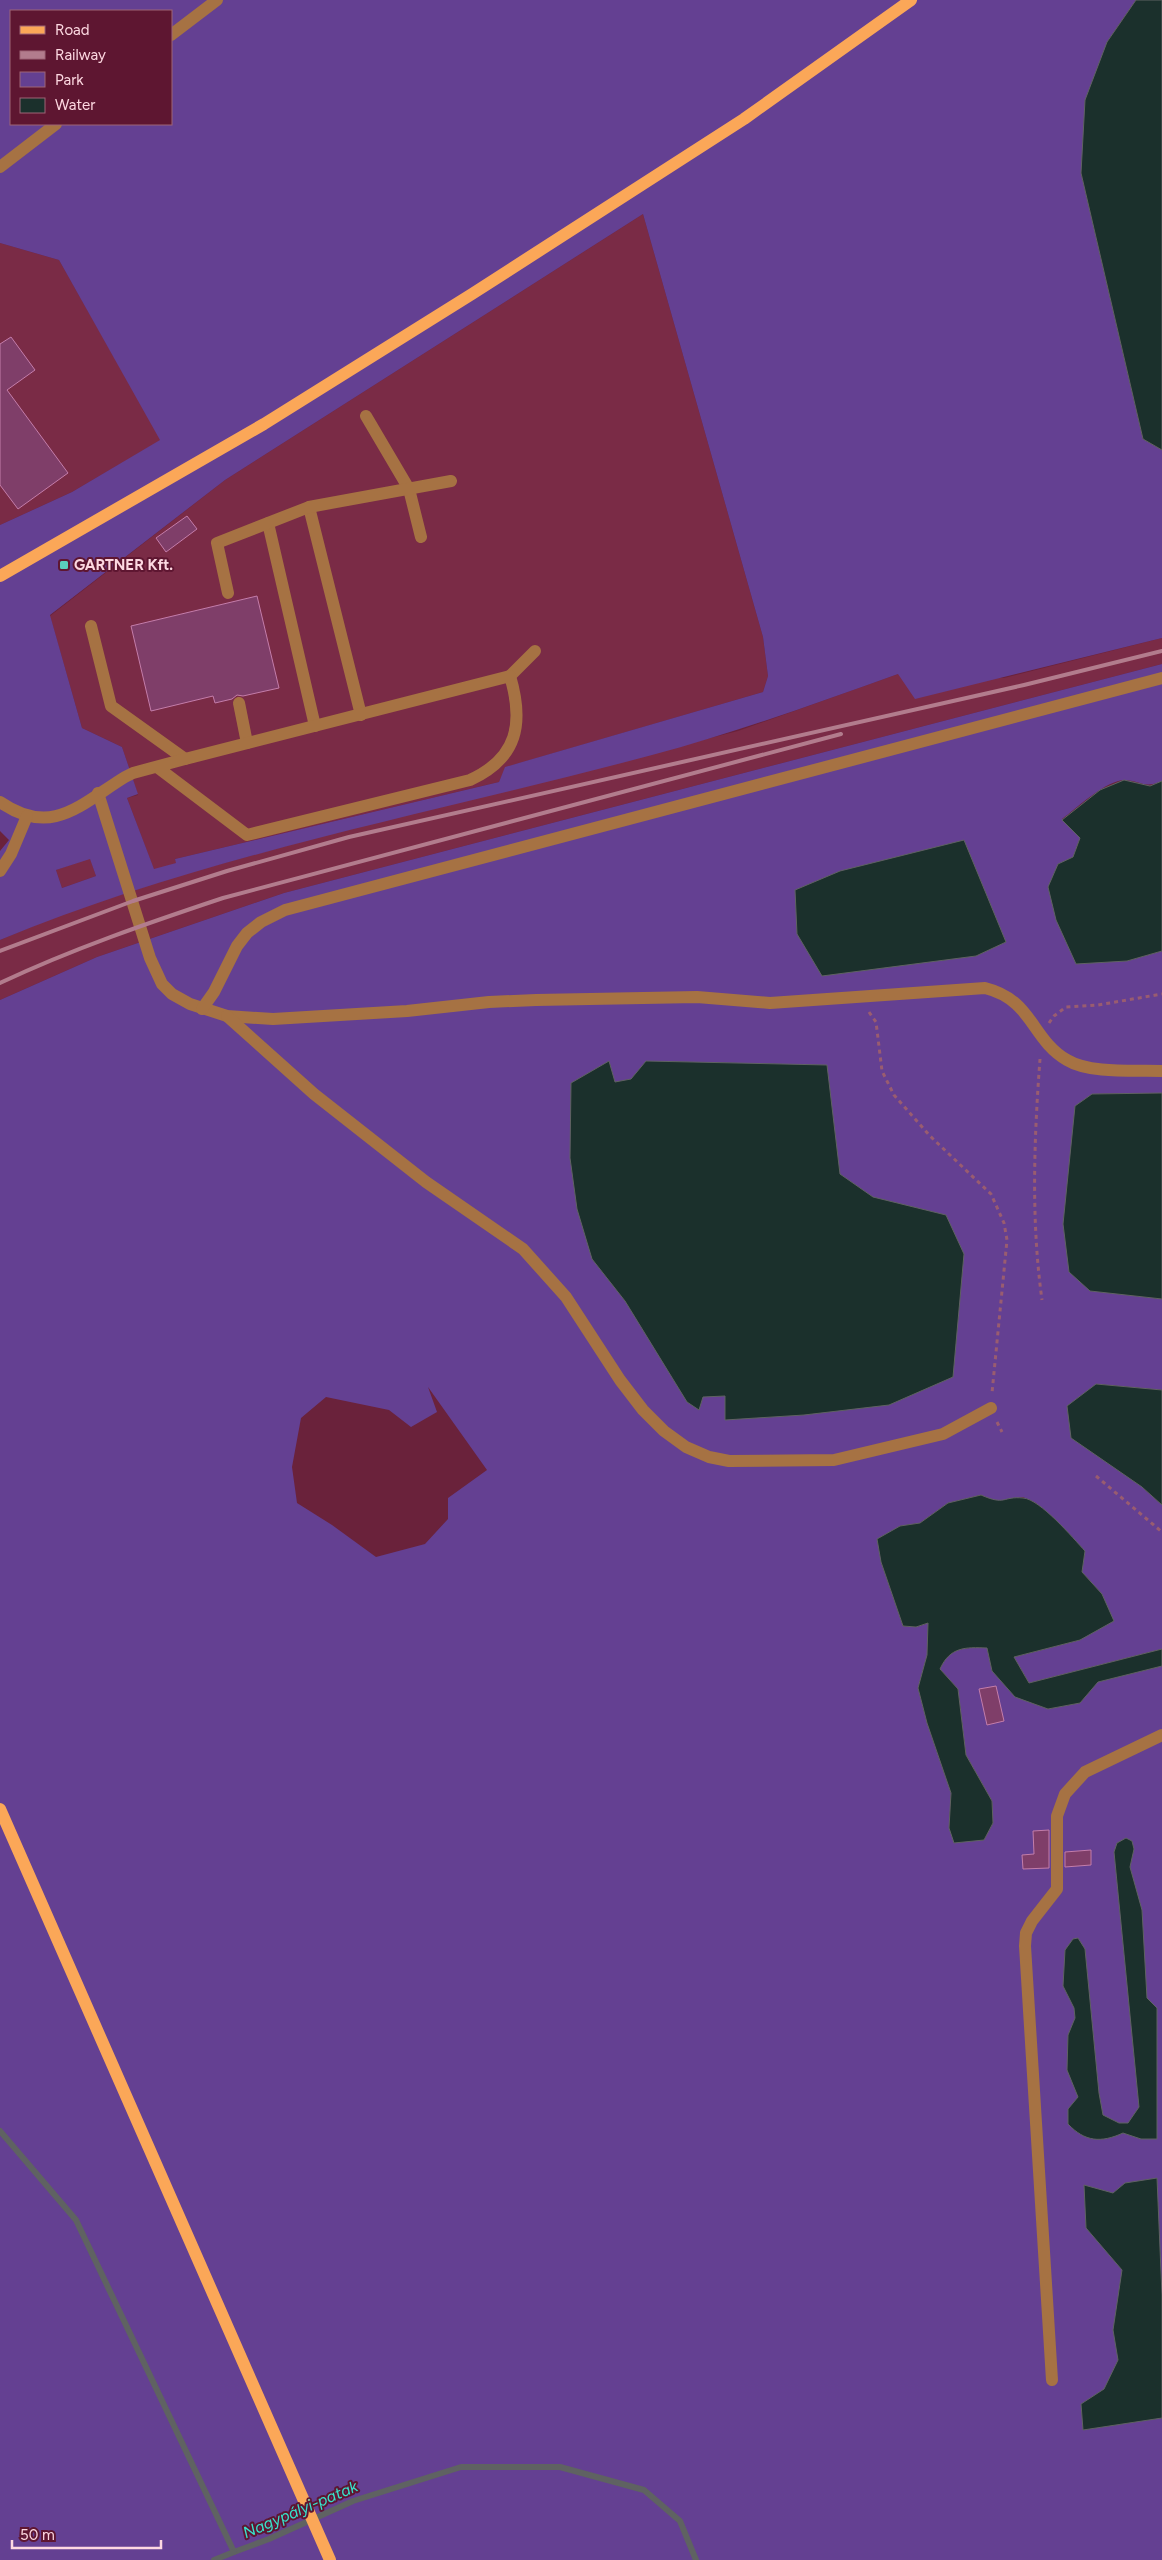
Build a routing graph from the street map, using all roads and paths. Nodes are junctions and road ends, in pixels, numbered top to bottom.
1 (217, 0) edge
2 (912, 0) edge
3 (172, 34) edge
4 (55, 125) edge
5 (0, 167) edge
6 (366, 416) dead end
7 (451, 481) dead end
8 (408, 488) junction
9 (309, 507) junction
10 (268, 523) junction
11 (421, 537) dead end
12 (0, 576) edge
13 (228, 593) dead end
14 (91, 626) dead end
15 (535, 651) dead end
16 (510, 676) junction
17 (1162, 678) edge
18 (239, 703) dead end
19 (360, 715) junction
20 (315, 726) junction
21 (247, 744) junction
22 (185, 759) junction
23 (157, 767) junction
24 (98, 793) junction
25 (0, 802) edge
26 (27, 816) junction
27 (0, 871) edge
28 (1162, 994) edge
29 (860, 997) junction
30 (196, 1006) junction
31 (228, 1016) junction
32 (1042, 1034) junction
33 (1162, 1071) edge
34 (1042, 1300) dead end
35 (991, 1408) joint
36 (1096, 1476) dead end
37 (1162, 1532) edge
38 (1162, 1736) edge
39 (0, 1809) edge
40 (1052, 2380) dead end
41 (330, 2560) edge

1 - 3 street
2 - 12 main road
4 - 5 street
6 - 8 street
7 - 8 street
8 - 9 street
8 - 11 street
9 - 10 street
9 - 19 street
10 - 13 street
10 - 20 street
14 - 22 street
15 - 16 street
16 - 19 street
16 - 23 street
17 - 30 street
18 - 21 street
19 - 20 street
20 - 21 street
21 - 22 street
22 - 23 street
23 - 24 street
24 - 26 street
24 - 30 street
25 - 26 street
26 - 27 street
28 - 32 path
29 - 31 street
29 - 32 street
29 - 35 path
30 - 31 street
31 - 35 street
32 - 33 street
32 - 34 path
36 - 37 path
38 - 40 street
39 - 41 main road

